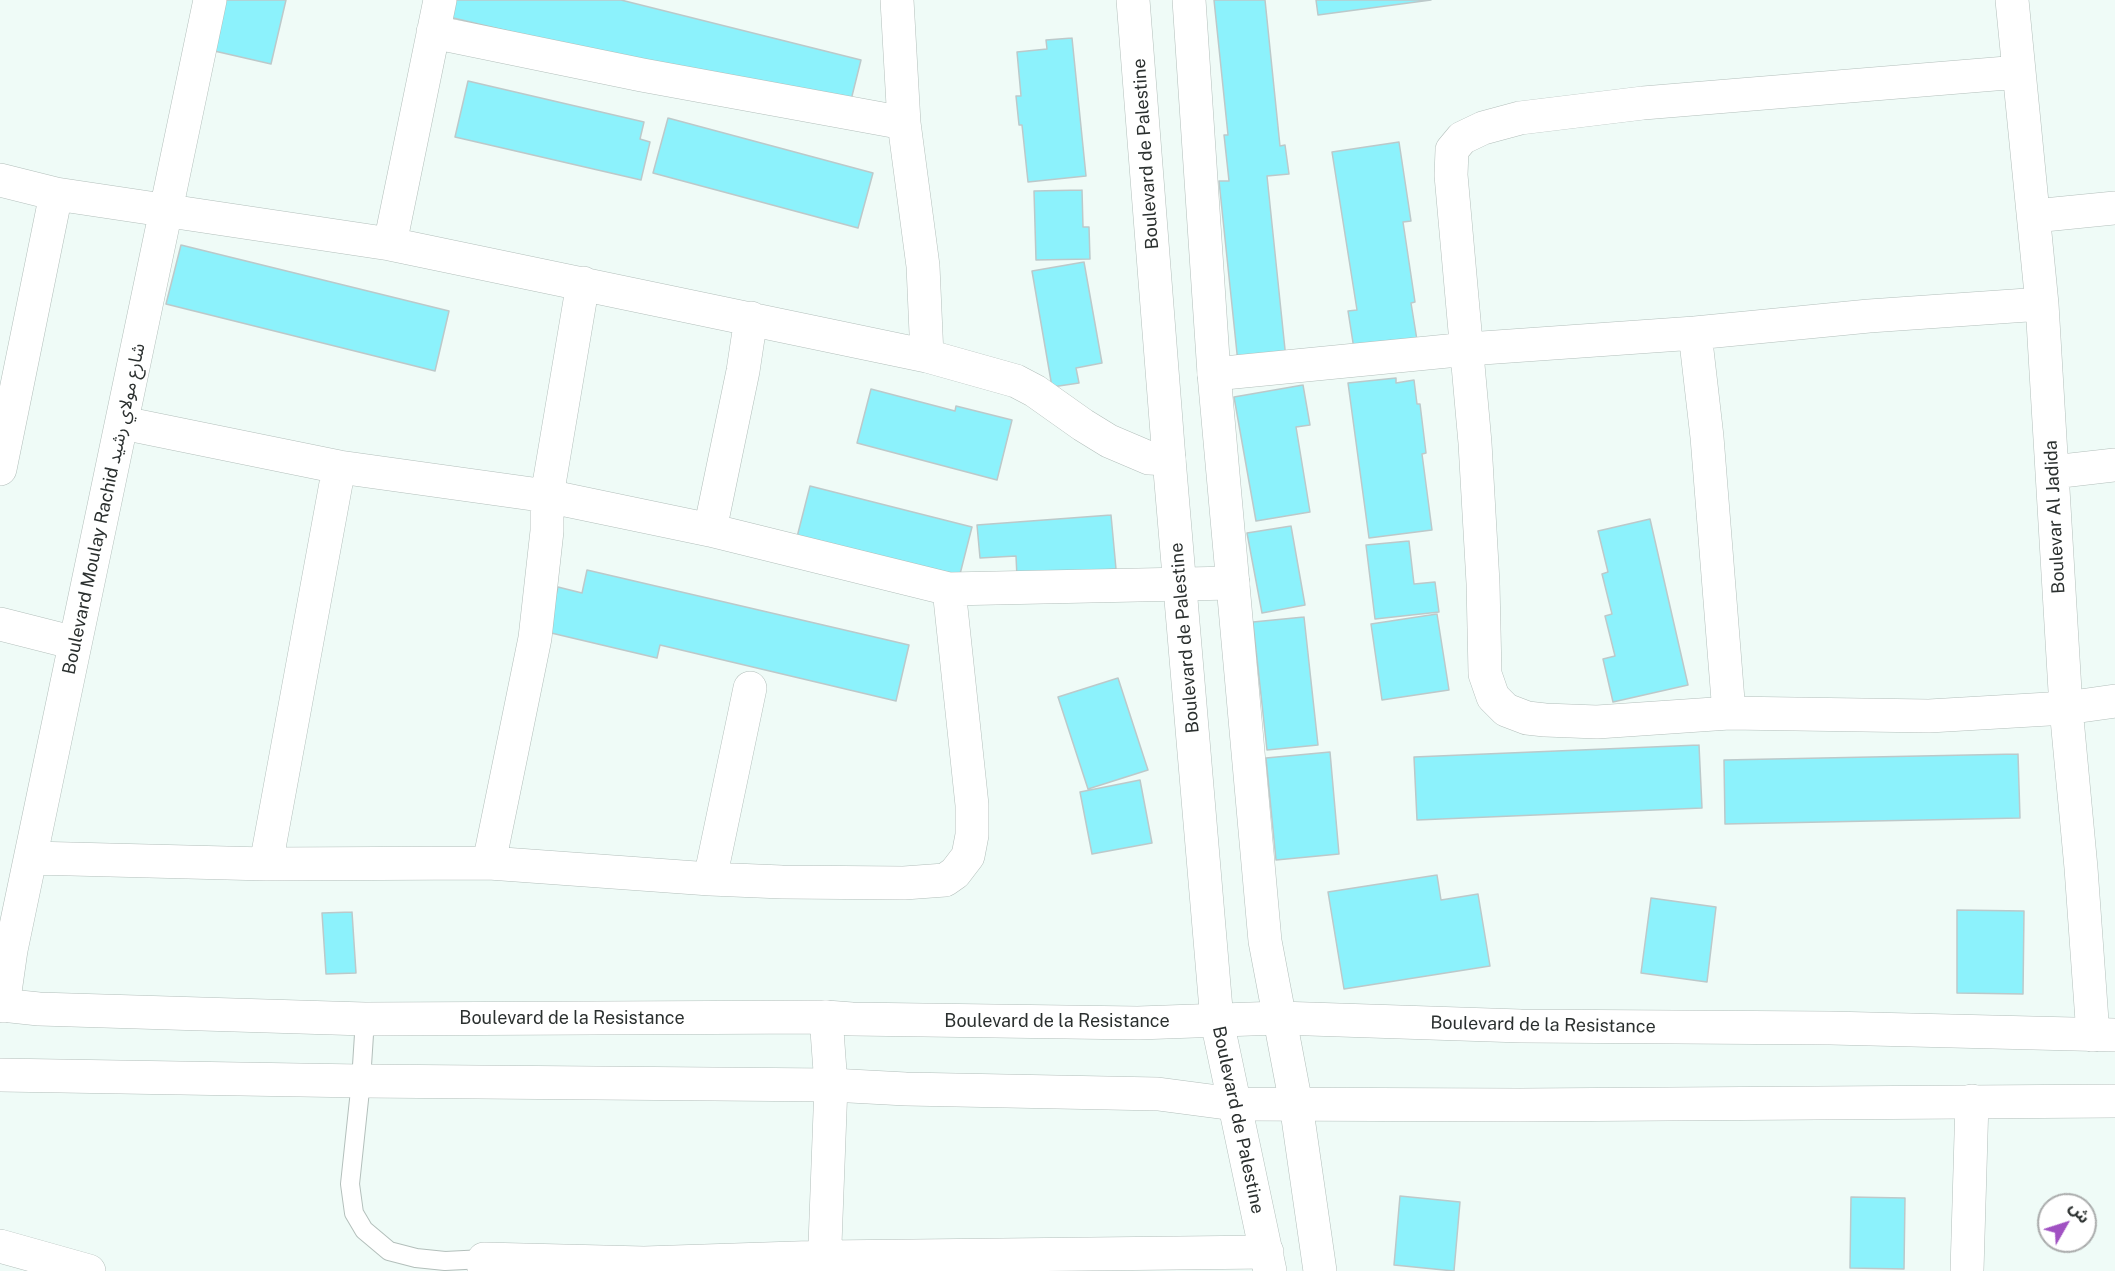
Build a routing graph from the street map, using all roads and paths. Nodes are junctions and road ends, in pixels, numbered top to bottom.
1 (210, 0) edge
2 (440, 0) edge
3 (897, 0) edge
4 (1133, 0) edge
5 (1189, 0) edge
6 (2012, 0) edge
7 (433, 32) junction
8 (2019, 72) junction
9 (904, 123) junction
10 (0, 180) edge
11 (56, 194) junction
12 (2115, 208) edge
13 (166, 210) junction
14 (2034, 216) junction
15 (390, 244) junction
16 (583, 283) junction
17 (2042, 304) junction
18 (752, 318) junction
19 (1695, 333) junction
20 (1468, 349) junction
21 (927, 356) junction
22 (1214, 374) junction
23 (6, 405) edge
24 (123, 423) junction
25 (1169, 459) junction
26 (2115, 465) edge
27 (339, 467) junction
28 (0, 469) edge
29 (2053, 472) junction
30 (547, 496) junction
31 (710, 530) junction
32 (1233, 583) junction
33 (1181, 584) junction
34 (950, 589) junction
35 (0, 624) edge
36 (75, 643) junction
37 (750, 688) dead end
38 (2115, 700) edge
39 (2066, 708) junction
40 (1729, 713) junction
41 (32, 858) junction
42 (489, 863) junction
43 (266, 864) junction
44 (710, 879) junction
45 (1, 1010) edge
46 (826, 1017) junction
47 (1279, 1017) junction
48 (365, 1019) junction
49 (1217, 1021) junction
50 (2104, 1035) edge
51 (0, 1075) edge
52 (361, 1081) junction
53 (831, 1085) junction
54 (1972, 1101) junction
55 (2115, 1101) edge
56 (1234, 1104) junction
57 (1296, 1104) junction
58 (0, 1246) edge
59 (1269, 1261) edge
60 (824, 1264) edge
61 (484, 1265) edge
62 (644, 1267) edge
63 (89, 1271) edge
64 (1320, 1271) edge
65 (1967, 1271) edge

1 - 13 street, Boulevard Moulay Rachid شارع مولاي رشيد
2 - 7 street
3 - 9 street
4 - 25 street, Boulevard de Palestine
5 - 22 street
6 - 8 street, Boulevar Al Jadida
7 - 9 street
7 - 15 street
8 - 14 street, Boulevar Al Jadida
8 - 20 street
9 - 21 street
10 - 11 street
11 - 13 street
11 - 23 street
12 - 14 street
13 - 15 street
13 - 24 street, Boulevard Moulay Rachid شارع مولاي رشيد
14 - 17 street, Boulevar Al Jadida
15 - 16 street
16 - 18 street
16 - 30 street
17 - 19 street
17 - 29 street, Boulevar Al Jadida
18 - 21 street
18 - 31 street
19 - 20 street
19 - 40 street
20 - 22 street
20 - 40 street
21 - 25 street
22 - 32 street
23 - 28 street
24 - 27 street
24 - 36 street, Boulevard Moulay Rachid شارع مولاي رشيد
25 - 33 street, Boulevard de Palestine
26 - 29 street
27 - 30 street
27 - 43 street
29 - 39 street, Boulevar Al Jadida
30 - 31 street
30 - 42 street
31 - 34 street
32 - 33 street
32 - 47 street
33 - 34 street
33 - 49 street, Boulevard de Palestine
34 - 44 street
35 - 36 street
36 - 41 street, Boulevard Moulay Rachid شارع مولاي رشيد
37 - 44 street
38 - 39 street
39 - 40 street
39 - 50 street, Boulevar Al Jadida
41 - 43 street
41 - 45 street, Boulevard Moulay Rachid شارع مولاي رشيد
42 - 43 street
42 - 44 street
45 - 48 street, Boulevard de la Resistance
46 - 48 street, Boulevard de la Resistance
46 - 49 street, Boulevard de la Resistance
46 - 53 street
47 - 49 street, Boulevard de la Resistance
47 - 50 street, Boulevard de la Resistance
47 - 57 street
48 - 52 lane
49 - 56 street, Boulevard de Palestine
51 - 52 street
52 - 53 street
52 - 61 lane
53 - 56 street
53 - 60 street
54 - 55 street
54 - 57 street
54 - 65 street
56 - 57 street
56 - 59 street, Boulevard de Palestine
57 - 64 street
58 - 63 street
59 - 60 street
60 - 62 street
61 - 62 street

